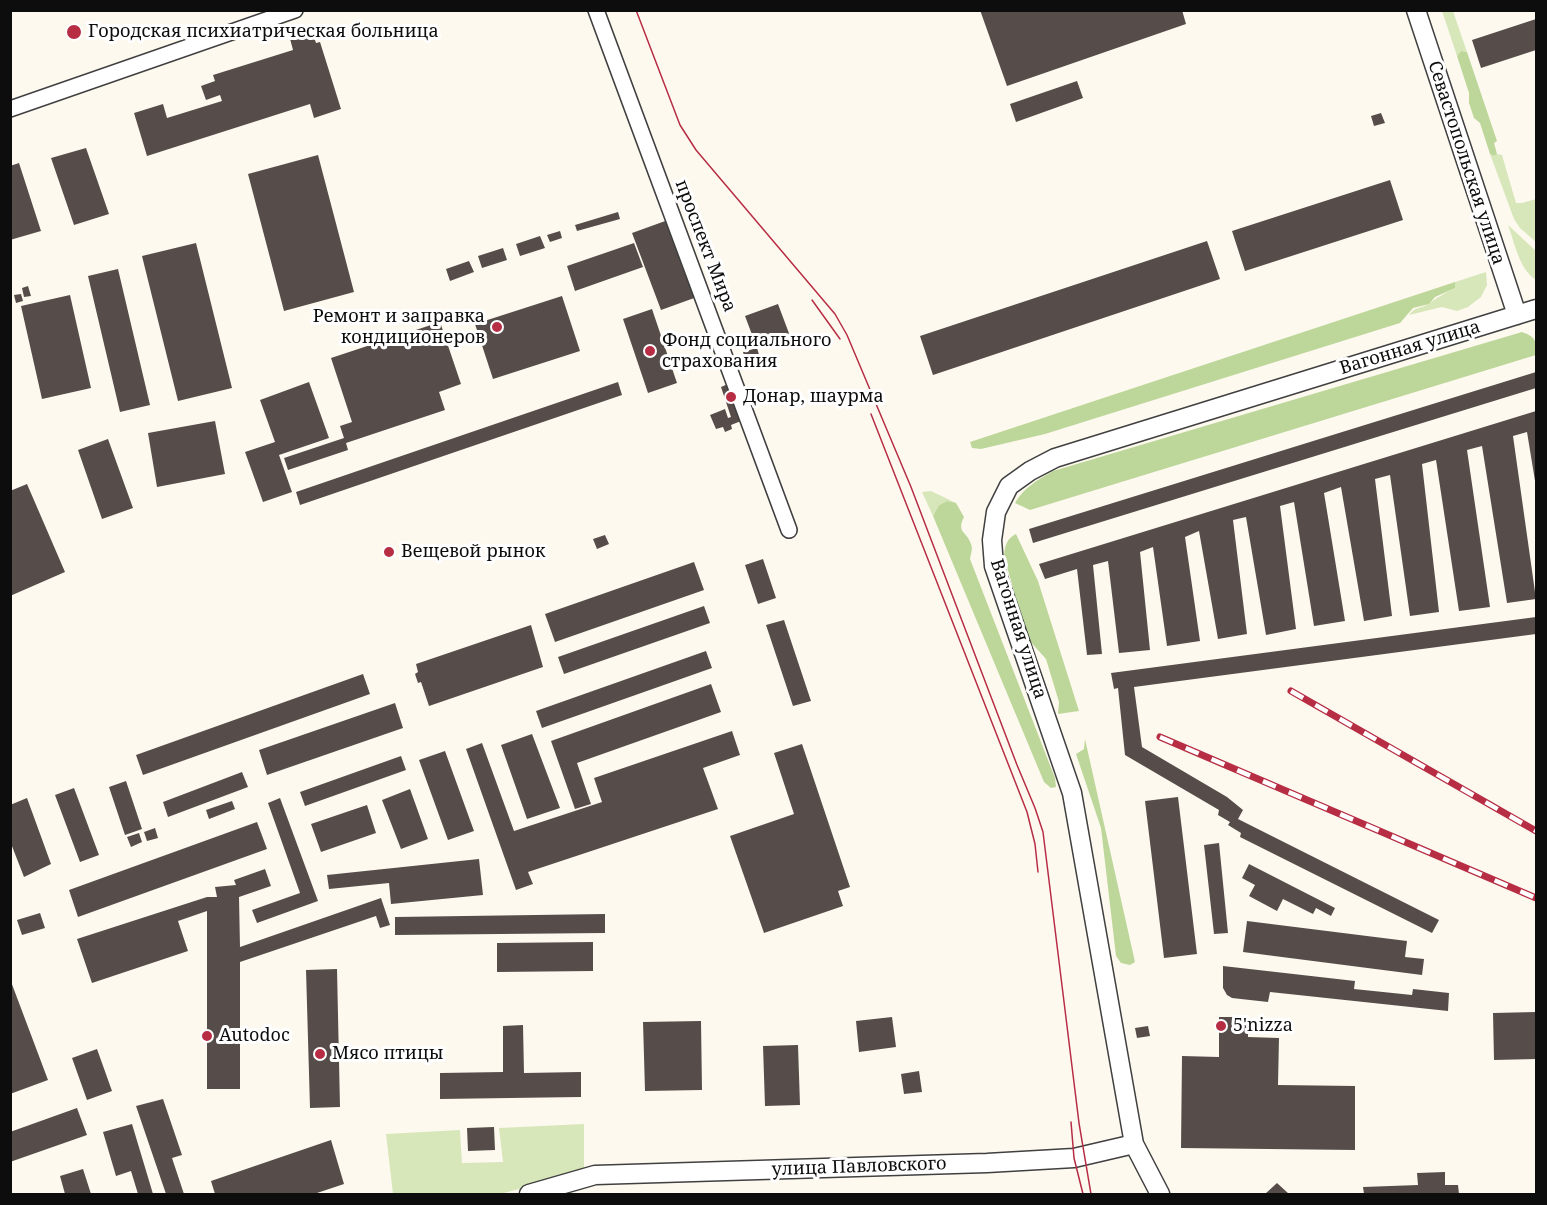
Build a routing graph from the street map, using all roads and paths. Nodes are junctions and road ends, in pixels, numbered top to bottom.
1 (296, 10) edge
2 (596, 10) edge
3 (1416, 10) edge
4 (10, 109) edge
5 (1536, 309) edge
6 (1517, 315) junction
7 (789, 530) dead end
8 (1134, 1144) junction
9 (529, 1194) edge
10 (1160, 1194) edge

1 - 4 street
2 - 7 street, проспект Мира
3 - 6 street, Севастопольская улица
5 - 6 street, Вагонная улица
6 - 8 street, Вагонная улица
8 - 9 street, улица Павловского
8 - 10 street

